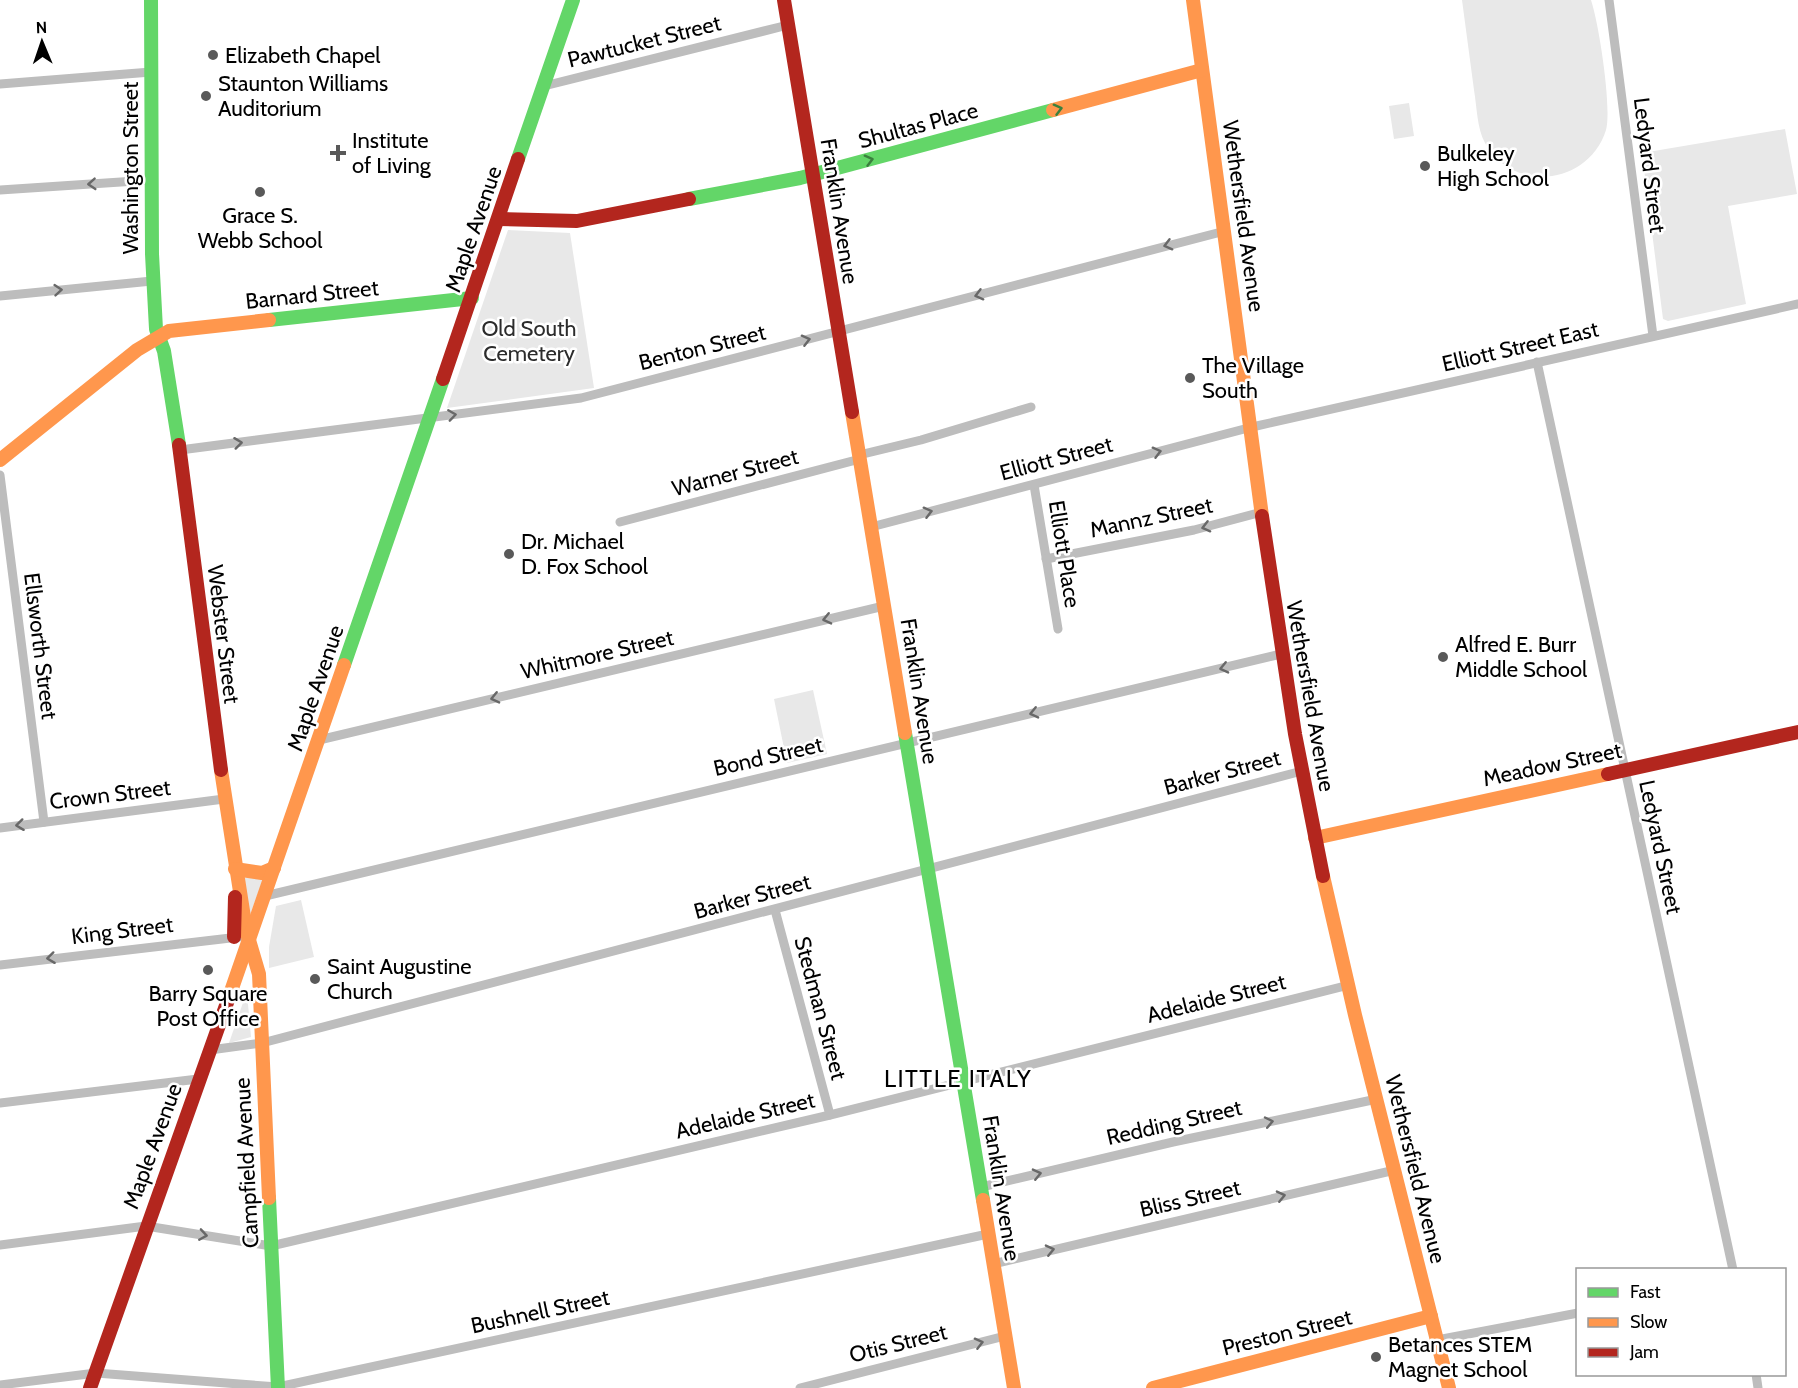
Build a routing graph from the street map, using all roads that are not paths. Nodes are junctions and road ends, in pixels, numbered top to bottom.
1 (151, 0) edge
2 (573, 0) edge
3 (784, 0) edge
4 (1193, 0) edge
5 (1609, 0) edge
6 (788, 25) junction
7 (1202, 70) junction
8 (151, 72) junction
9 (0, 84) edge
10 (544, 86) junction
11 (813, 175) junction
12 (151, 180) junction
13 (0, 190) edge
14 (499, 219) junction
15 (1225, 231) junction
16 (152, 281) junction
17 (0, 296) edge
18 (472, 298) junction
19 (1798, 304) edge
20 (839, 331) junction
21 (158, 336) junction
22 (1653, 336) junction
23 (1538, 362) junction
24 (1031, 407) dead end
25 (430, 418) junction
26 (1251, 427) junction
27 (180, 450) junction
28 (860, 457) junction
29 (0, 460) edge
30 (0, 476) edge
31 (1034, 485) junction
32 (1262, 512) junction
33 (620, 522) dead end
34 (871, 527) junction
35 (1046, 559) junction
36 (884, 606) junction
37 (1058, 629) dead end
38 (1281, 654) junction
39 (1798, 732) edge
40 (319, 740) junction
41 (907, 743) junction
42 (1624, 770) junction
43 (1302, 771) junction
44 (224, 799) junction
45 (44, 822) junction
46 (0, 828) edge
47 (1315, 838) junction
48 (274, 868) junction
49 (235, 869) junction
50 (928, 870) junction
51 (239, 887) junction
52 (265, 896) junction
53 (775, 910) junction
54 (234, 937) junction
55 (249, 937) junction
56 (0, 965) edge
57 (1349, 985) junction
58 (262, 1043) junction
59 (210, 1050) junction
60 (198, 1078) junction
61 (963, 1081) junction
62 (1377, 1099) junction
63 (0, 1103) edge
64 (830, 1115) junction
65 (1395, 1170) junction
66 (981, 1187) junction
67 (146, 1226) junction
68 (988, 1234) junction
69 (0, 1245) edge
70 (271, 1246) junction
71 (993, 1264) junction
72 (1733, 1268) edge
73 (1576, 1313) edge
74 (1431, 1316) junction
75 (1005, 1336) junction
76 (1437, 1340) junction
77 (96, 1373) junction
78 (0, 1385) edge
79 (90, 1388) edge
80 (278, 1388) edge
81 (800, 1388) edge
82 (1014, 1388) edge
83 (1153, 1388) edge
84 (1449, 1388) edge

1 - 8 main road, Washington Street
2 - 10 main road, Maple Avenue
3 - 6 main road, Franklin Avenue
4 - 7 main road, Wethersfield Avenue
5 - 22 street, Ledyard Street
6 - 10 street, Pawtucket Street
6 - 11 main road, Franklin Avenue
11 -> 7 main road, Shultas Place
7 - 15 main road, Wethersfield Avenue
8 - 9 street
8 - 12 main road, Washington Street
10 - 14 main road, Maple Avenue
11 - 14 main road, Shultas Place
11 - 20 main road, Franklin Avenue
12 -> 13 street
12 - 16 main road, Washington Street
14 - 18 main road, Maple Avenue
15 -> 20 street, Benton Street
15 - 26 main road, Wethersfield Avenue
17 -> 16 street
16 - 21 main road, Washington Street
18 - 21 main road, Barnard Street
18 - 25 main road, Maple Avenue
19 - 22 street, Elliott Street East
25 -> 20 street, Benton Street
20 - 28 main road, Franklin Avenue
21 - 27 main road, Webster Street
21 - 29 main road
22 - 23 street, Elliott Street East
23 - 26 street, Elliott Street East
23 - 42 street, Ledyard Street
24 - 28 street, Warner Street
27 -> 25 street, Benton Street
25 - 40 main road, Maple Avenue
31 -> 26 street, Elliott Street
26 - 32 main road, Wethersfield Avenue
27 - 44 main road, Webster Street
28 - 33 street, Warner Street
28 - 34 main road, Franklin Avenue
30 - 45 street, Ellsworth Street
34 -> 31 street, Elliott Street
31 - 35 street, Elliott Place
32 -> 35 street, Mannz Street
32 - 38 main road, Wethersfield Avenue
34 - 36 main road, Franklin Avenue
35 - 37 street, Elliott Place
36 -> 40 street, Whitmore Street
36 - 41 main road, Franklin Avenue
38 -> 41 street, Bond Street
38 - 43 main road, Wethersfield Avenue
39 - 42 main road, Meadow Street
40 - 48 main road, Maple Avenue
41 - 50 main road, Franklin Avenue
41 - 52 street, Bond Street
42 - 47 main road, Meadow Street
42 - 72 street, Ledyard Street
43 - 47 main road, Wethersfield Avenue
43 - 50 street, Barker Street
44 - 45 street, Crown Street
44 - 49 main road, Webster Street
45 -> 46 street, Crown Street
47 - 57 main road, Wethersfield Avenue
48 - 49 main road
48 - 52 main road, Maple Avenue
49 - 51 main road, Webster Street
50 - 53 street, Barker Street
50 - 61 main road, Franklin Avenue
51 - 54 main road
51 - 55 main road, Webster Street
52 - 55 main road, Maple Avenue
53 - 58 street, Barker Street
53 - 64 street, Stedman Street
54 - 55 street, King Street
54 -> 56 street, King Street
55 - 58 main road, Campfield Avenue
55 - 59 main road, Maple Avenue
57 - 61 street, Adelaide Street
57 - 62 main road, Wethersfield Avenue
58 - 59 street, Barker Street
58 - 70 main road, Campfield Avenue
59 - 60 main road, Maple Avenue
60 - 63 street
60 - 67 main road, Maple Avenue
61 - 64 street, Adelaide Street
61 - 66 main road, Franklin Avenue
62 - 65 main road, Wethersfield Avenue
66 -> 62 street, Redding Street
64 - 70 street, Adelaide Street
71 -> 65 street, Bliss Street
65 - 74 main road, Wethersfield Avenue
66 - 68 main road, Franklin Avenue
67 - 69 street, Adelaide Street
67 -> 70 street, Adelaide Street
67 - 77 main road, Maple Avenue
68 - 71 main road, Franklin Avenue
68 - 80 street, Bushnell Street
70 - 80 main road, Campfield Avenue
71 - 75 main road, Franklin Avenue
73 - 76 street
74 - 76 main road, Wethersfield Avenue
74 - 83 main road, Preston Street
81 -> 75 street, Otis Street
75 - 82 main road, Franklin Avenue
76 - 84 main road, Wethersfield Avenue
77 - 78 street, Bushnell Street
77 - 79 main road, Maple Avenue
77 - 80 street, Bushnell Street

